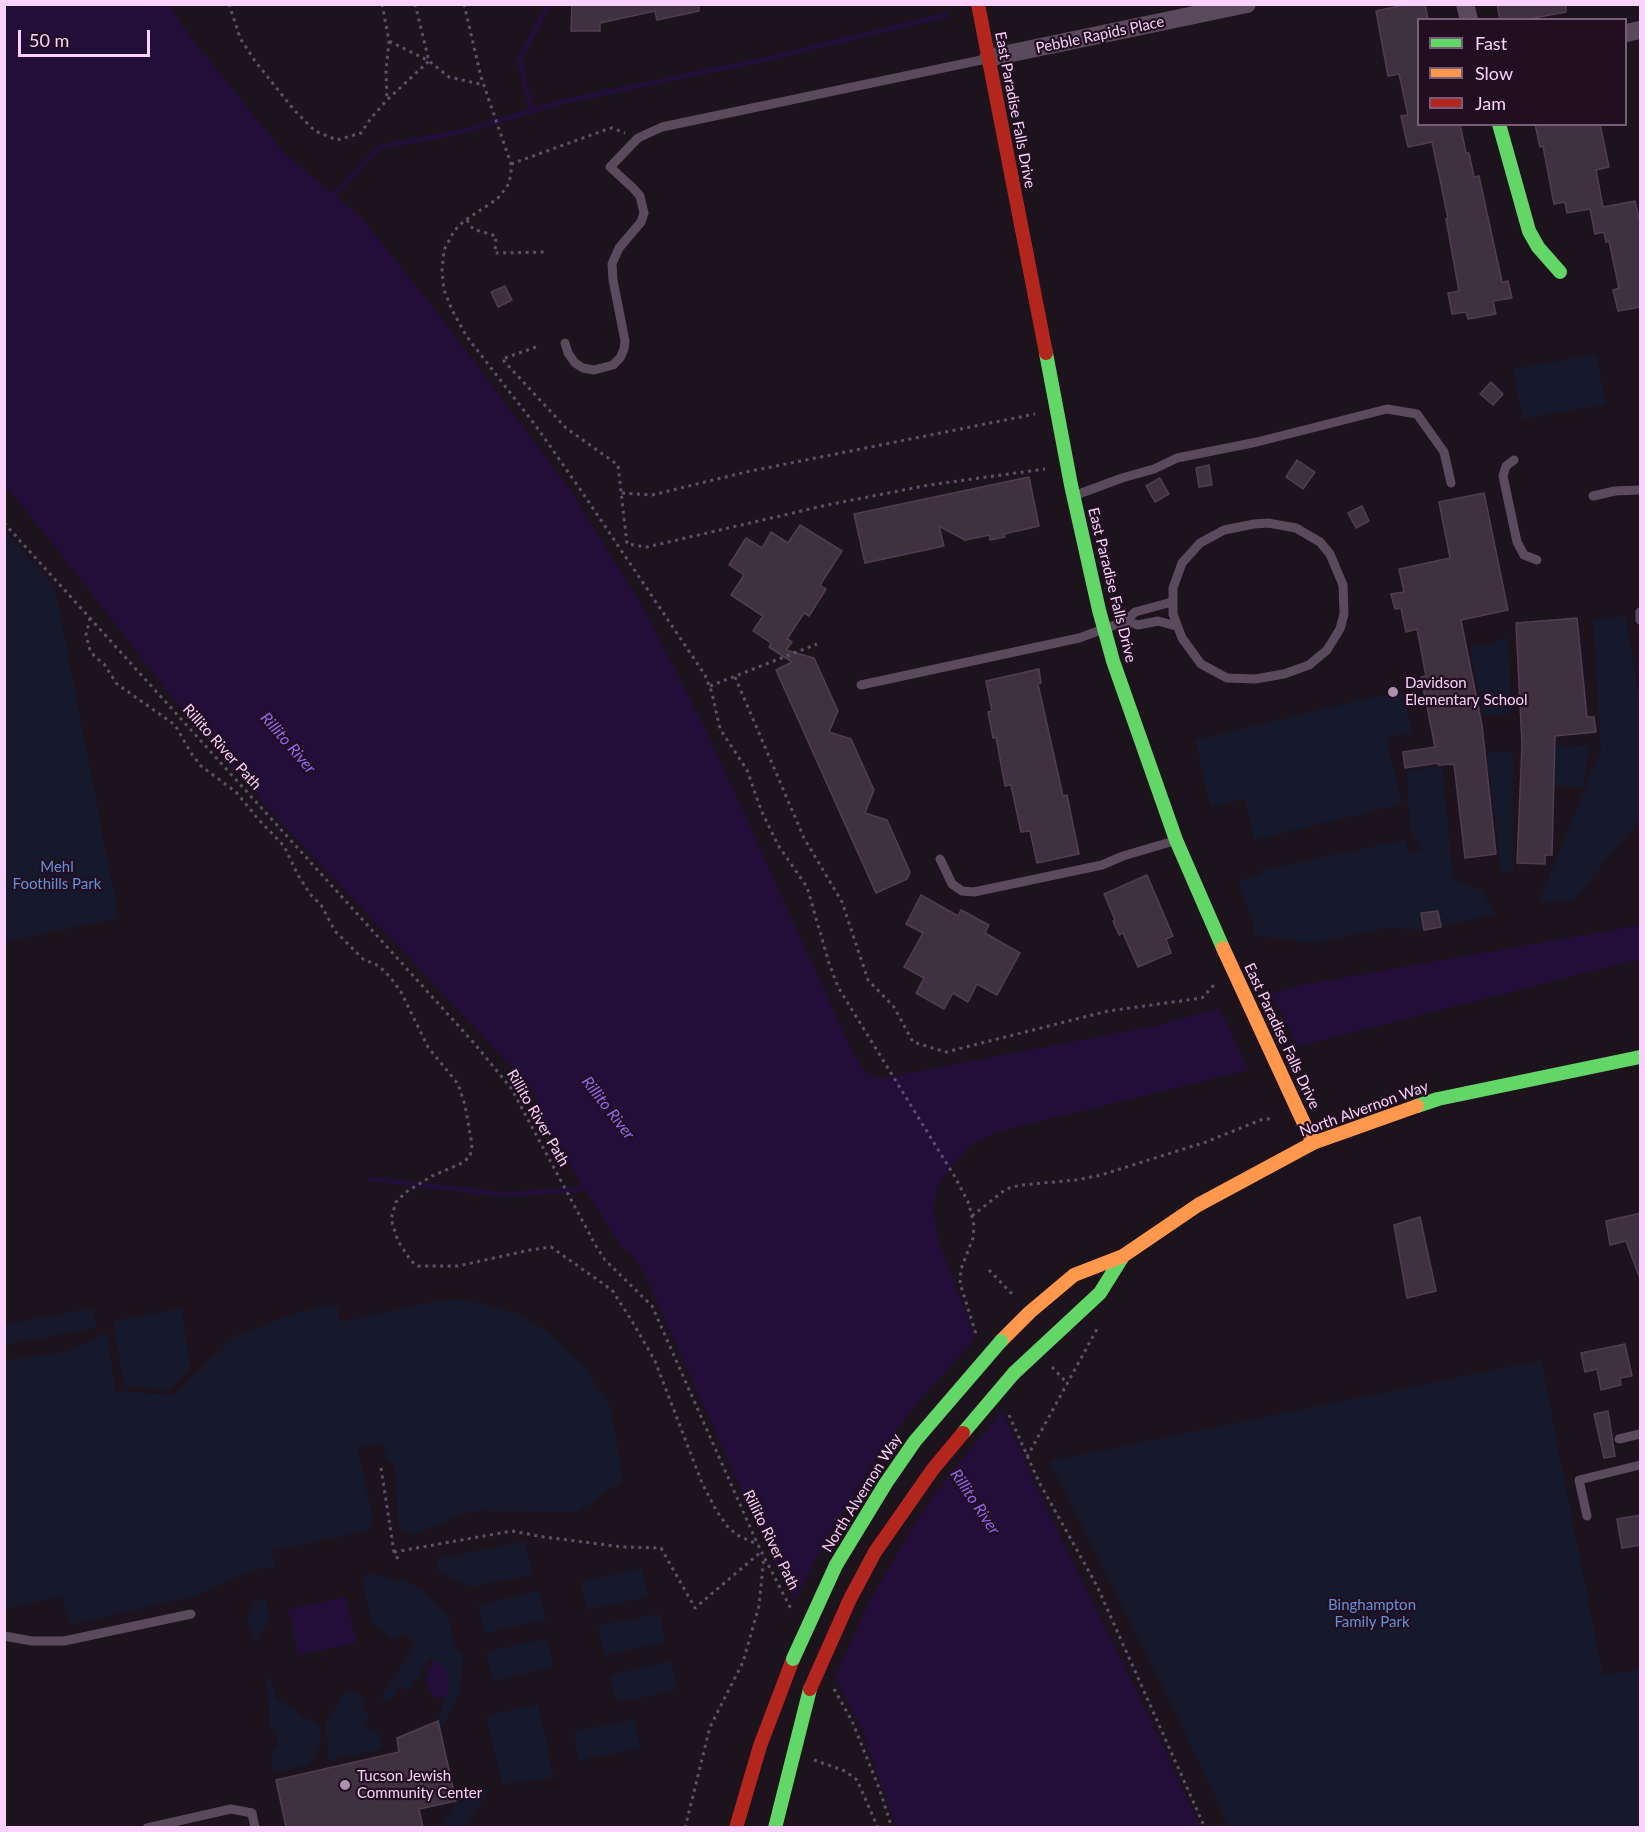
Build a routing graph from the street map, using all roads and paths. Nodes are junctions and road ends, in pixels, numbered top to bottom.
1 (229, 4) edge
2 (382, 4) edge
3 (416, 4) edge
4 (464, 4) edge
5 (978, 4) edge
6 (1247, 4) edge
7 (389, 40) junction
8 (988, 58) junction
9 (429, 61) junction
10 (484, 85) junction
11 (387, 100) junction
12 (1500, 126) edge
13 (626, 134) dead end
14 (511, 164) junction
15 (467, 219) junction
16 (547, 252) dead end
17 (1560, 272) dead end
18 (565, 343) dead end
19 (536, 347) dead end
20 (1035, 414) dead end
21 (1514, 460) dead end
22 (1045, 468) dead end
23 (1451, 483) dead end
24 (1641, 490) edge
25 (622, 493) junction
26 (1074, 496) junction
27 (1593, 496) dead end
28 (4, 523) edge
29 (1537, 560) dead end
30 (1172, 602) junction
31 (1641, 612) edge
32 (90, 618) junction
33 (1641, 620) edge
34 (1126, 621) junction
35 (1176, 626) junction
36 (1105, 630) junction
37 (817, 644) dead end
38 (735, 677) junction
39 (861, 685) dead end
40 (710, 686) junction
41 (1176, 840) junction
42 (940, 859) dead end
43 (1214, 985) dead end
44 (1641, 1057) edge
45 (1271, 1119) dead end
46 (1313, 1143) junction
47 (972, 1216) junction
48 (1123, 1256) junction
49 (989, 1270) dead end
50 (1017, 1298) dead end
51 (1099, 1326) dead end
52 (980, 1344) dead end
53 (1048, 1363) dead end
54 (1067, 1383) junction
55 (1007, 1412) dead end
56 (1641, 1434) edge
57 (1620, 1439) dead end
58 (1027, 1456) junction
59 (1641, 1465) edge
60 (381, 1468) dead end
61 (1587, 1516) dead end
62 (758, 1545) junction
63 (394, 1552) junction
64 (763, 1552) junction
65 (398, 1559) dead end
66 (793, 1612) dead end
67 (191, 1614) dead end
68 (4, 1636) edge
69 (830, 1682) dead end
70 (807, 1758) dead end
71 (147, 1827) edge
72 (255, 1827) edge
73 (685, 1827) edge
74 (736, 1827) edge
75 (775, 1827) edge
76 (878, 1827) edge
77 (892, 1827) edge
78 (1205, 1827) edge

1 - 11 path
2 - 7 path
3 - 9 path
4 - 10 path
5 - 8 main road, East Paradise Falls Drive
6 - 8 street, Pebble Rapids Place
7 - 9 path
7 - 11 path
8 - 18 lane
8 - 26 main road, East Paradise Falls Drive
9 - 10 path
9 - 11 path
10 - 14 path
12 - 17 main road
13 - 14 path
14 - 15 path
15 - 16 path
15 - 40 path
19 - 25 path
20 - 25 path
21 - 29 lane
22 - 25 path
23 - 26 lane
24 - 27 lane
26 - 36 main road, East Paradise Falls Drive
28 - 32 path, Rillito River Path
30 - 34 lane
30 - 35 lane
30 - 35 lane
31 - 33 lane
32 - 62 path, Rillito River Path
32 - 62 path
34 - 35 lane
34 - 36 lane
36 - 39 lane
36 - 41 main road, East Paradise Falls Drive
37 - 38 path
38 - 40 path
38 - 43 path
40 - 47 path
41 - 42 lane
41 - 46 main road, East Paradise Falls Drive
44 - 46 main road, North Alvernon Way
45 - 47 path
46 - 48 main road, North Alvernon Way
47 - 52 path
48 - 74 main road, North Alvernon Way, bridge
48 - 75 main road, North Alvernon Way, bridge
49 - 50 path
51 - 54 path
53 - 54 path
54 - 58 path
55 - 58 path
56 - 57 lane
58 - 78 path
59 - 61 lane
60 - 63 path
62 - 64 path, Rillito River Path
63 - 64 path
63 - 65 path
64 - 66 path, Rillito River Path
64 - 73 path
67 - 68 lane
69 - 77 path
70 - 76 path
71 - 72 lane

